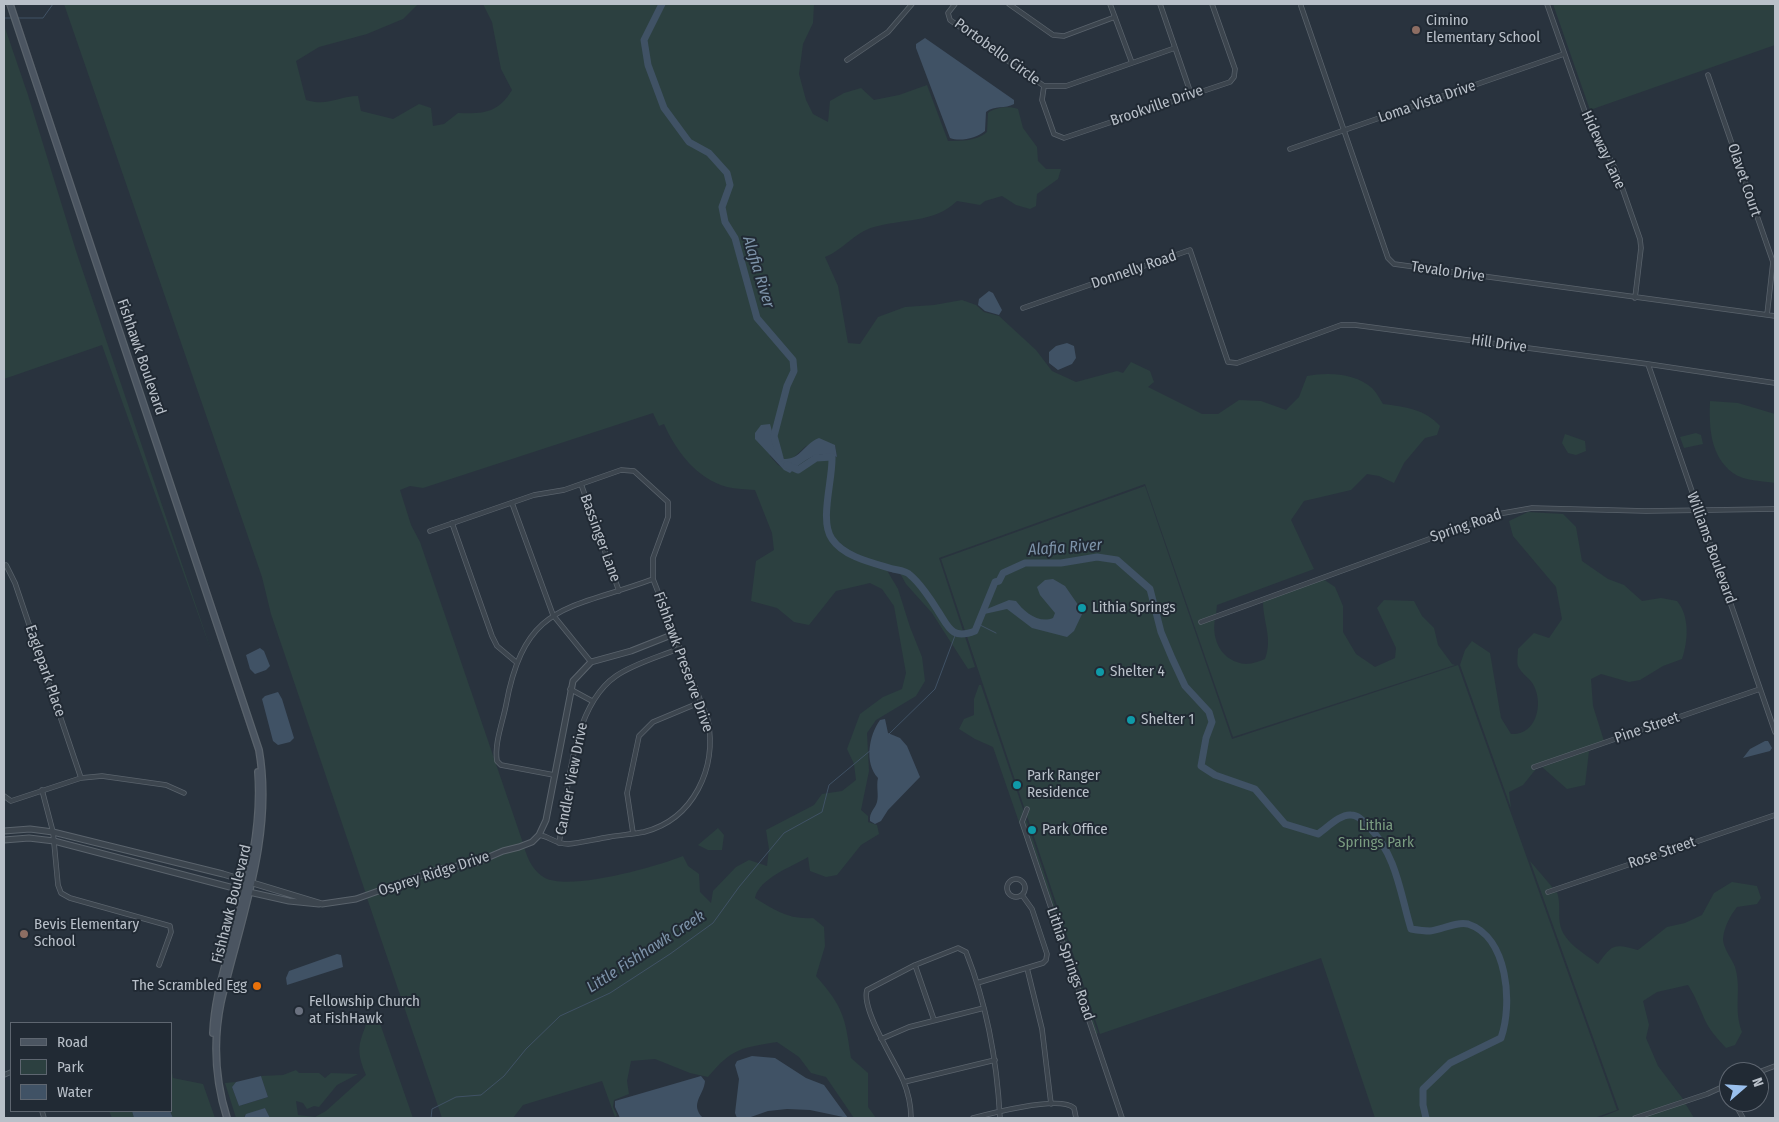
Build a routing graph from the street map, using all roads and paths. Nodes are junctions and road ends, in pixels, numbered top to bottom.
1 (912, 4) edge
2 (955, 4) edge
3 (1009, 4) edge
4 (1110, 4) edge
5 (1160, 4) edge
6 (1212, 4) edge
7 (1548, 4) edge
8 (1301, 6) dead end
9 (11, 7) edge
10 (1115, 17) junction
11 (1175, 48) junction
12 (1564, 54) junction
13 (847, 60) dead end
14 (1132, 63) junction
15 (1708, 75) dead end
16 (1044, 86) junction
17 (1192, 94) junction
18 (1343, 132) junction
19 (1290, 148) dead end
20 (1635, 298) junction
21 (1023, 308) dead end
22 (1767, 315) junction
23 (1775, 316) edge
24 (1228, 362) joint
25 (1648, 364) junction
26 (1775, 384) edge
27 (580, 484) junction
28 (512, 503) junction
29 (1775, 509) edge
30 (1697, 510) junction
31 (452, 523) junction
32 (430, 531) dead end
33 (6, 565) dead end
34 (653, 578) junction
35 (619, 592) junction
36 (554, 615) junction
37 (1201, 622) dead end
38 (674, 634) junction
39 (680, 648) junction
40 (516, 662) junction
41 (591, 662) junction
42 (570, 689) junction
43 (1760, 689) junction
44 (592, 701) junction
45 (701, 702) junction
46 (1775, 732) edge
47 (1534, 767) dead end
48 (554, 775) junction
49 (81, 778) junction
50 (42, 790) junction
51 (184, 793) dead end
52 (4, 796) edge
53 (1027, 809) dead end
54 (1775, 815) edge
55 (4, 832) edge
56 (53, 832) junction
57 (633, 833) junction
58 (539, 835) junction
59 (4, 840) edge
60 (54, 841) junction
61 (559, 843) junction
62 (249, 882) junction
63 (247, 892) junction
64 (1548, 892) dead end
65 (1022, 895) junction
66 (322, 904) junction
67 (159, 965) dead end
68 (915, 966) junction
69 (1026, 968) junction
70 (977, 983) junction
71 (984, 1008) junction
72 (934, 1020) junction
73 (882, 1039) junction
74 (995, 1060) junction
75 (904, 1082) junction
76 (1719, 1089) edge
77 (1051, 1104) junction
78 (999, 1112) junction
79 (1641, 1117) edge
80 (227, 1118) edge
81 (911, 1118) edge
82 (973, 1118) edge
83 (1000, 1118) edge
84 (1076, 1118) edge
85 (1122, 1118) edge
86 (1635, 1118) edge

1 - 13 street
2 - 16 street, Portobello Circle
3 - 10 street
4 - 10 street
5 - 11 street
6 - 17 street, Brookville Drive
7 - 12 street, Hideway Lane
8 - 18 street, Tevalo Drive
9 - 62 main road, Fishhawk Boulevard
10 - 14 street
11 - 14 street, Portobello Circle
11 - 17 street
12 - 18 street, Loma Vista Drive
12 - 20 street, Hideway Lane
14 - 16 street, Portobello Circle
15 - 22 street, Olavet Court
16 - 17 street, Brookville Drive
18 - 19 street, Loma Vista Drive
18 - 20 street, Tevalo Drive
20 - 22 street, Tevalo Drive
21 - 24 street, Donnelly Road
22 - 23 street, Tevalo Drive
24 - 25 street, Hill Drive
25 - 26 street, Hill Drive
25 - 30 street, Williams Boulevard
27 - 28 street, Fishhawk Preserve Drive
27 - 34 street, Fishhawk Preserve Drive
27 - 35 street, Bassinger Lane
28 - 31 street, Fishhawk Preserve Drive
28 - 36 street
29 - 30 street, Spring Road
30 - 37 street, Spring Road
30 - 43 street, Williams Boulevard
31 - 32 street, Fishhawk Preserve Drive
31 - 40 street
33 - 49 street, Eaglepark Place
34 - 35 street
34 - 38 street, Fishhawk Preserve Drive
35 - 36 street
36 - 40 street
36 - 41 street
38 - 39 street, Fishhawk Preserve Drive
38 - 41 street
39 - 44 street, Candler View Drive
39 - 45 street, Fishhawk Preserve Drive
40 - 48 street
41 - 42 street
42 - 44 street
42 - 48 street
43 - 46 street, Williams Boulevard
43 - 47 street, Pine Street
44 - 61 street, Candler View Drive
45 - 57 street
45 - 57 street, Fishhawk Preserve Drive
48 - 58 street
49 - 50 street
49 - 51 street
50 - 52 street
50 - 56 street
53 - 85 street, Lithia Springs Road
54 - 64 street, Rose Street
55 - 56 street, Osprey Ridge Drive
56 - 60 street
56 - 62 street, Osprey Ridge Drive
57 - 61 street, Fishhawk Preserve Drive
58 - 61 street, Fishhawk Preserve Drive
58 - 66 street, Osprey Ridge Drive
59 - 60 street
60 - 63 street
60 - 67 street
62 - 63 main road, Fishhawk Boulevard
62 - 66 street, Osprey Ridge Drive
63 - 66 street
63 - 80 main road, Fishhawk Boulevard
65 - 65 street
65 - 69 street
68 - 70 street
68 - 72 street
68 - 73 street
69 - 70 street
69 - 77 street
70 - 71 street
71 - 72 street
71 - 74 street
72 - 73 street
73 - 75 street
74 - 75 street
74 - 78 street
75 - 81 street
76 - 79 street
77 - 78 street
77 - 84 street
78 - 82 street
78 - 83 street
79 - 86 street

